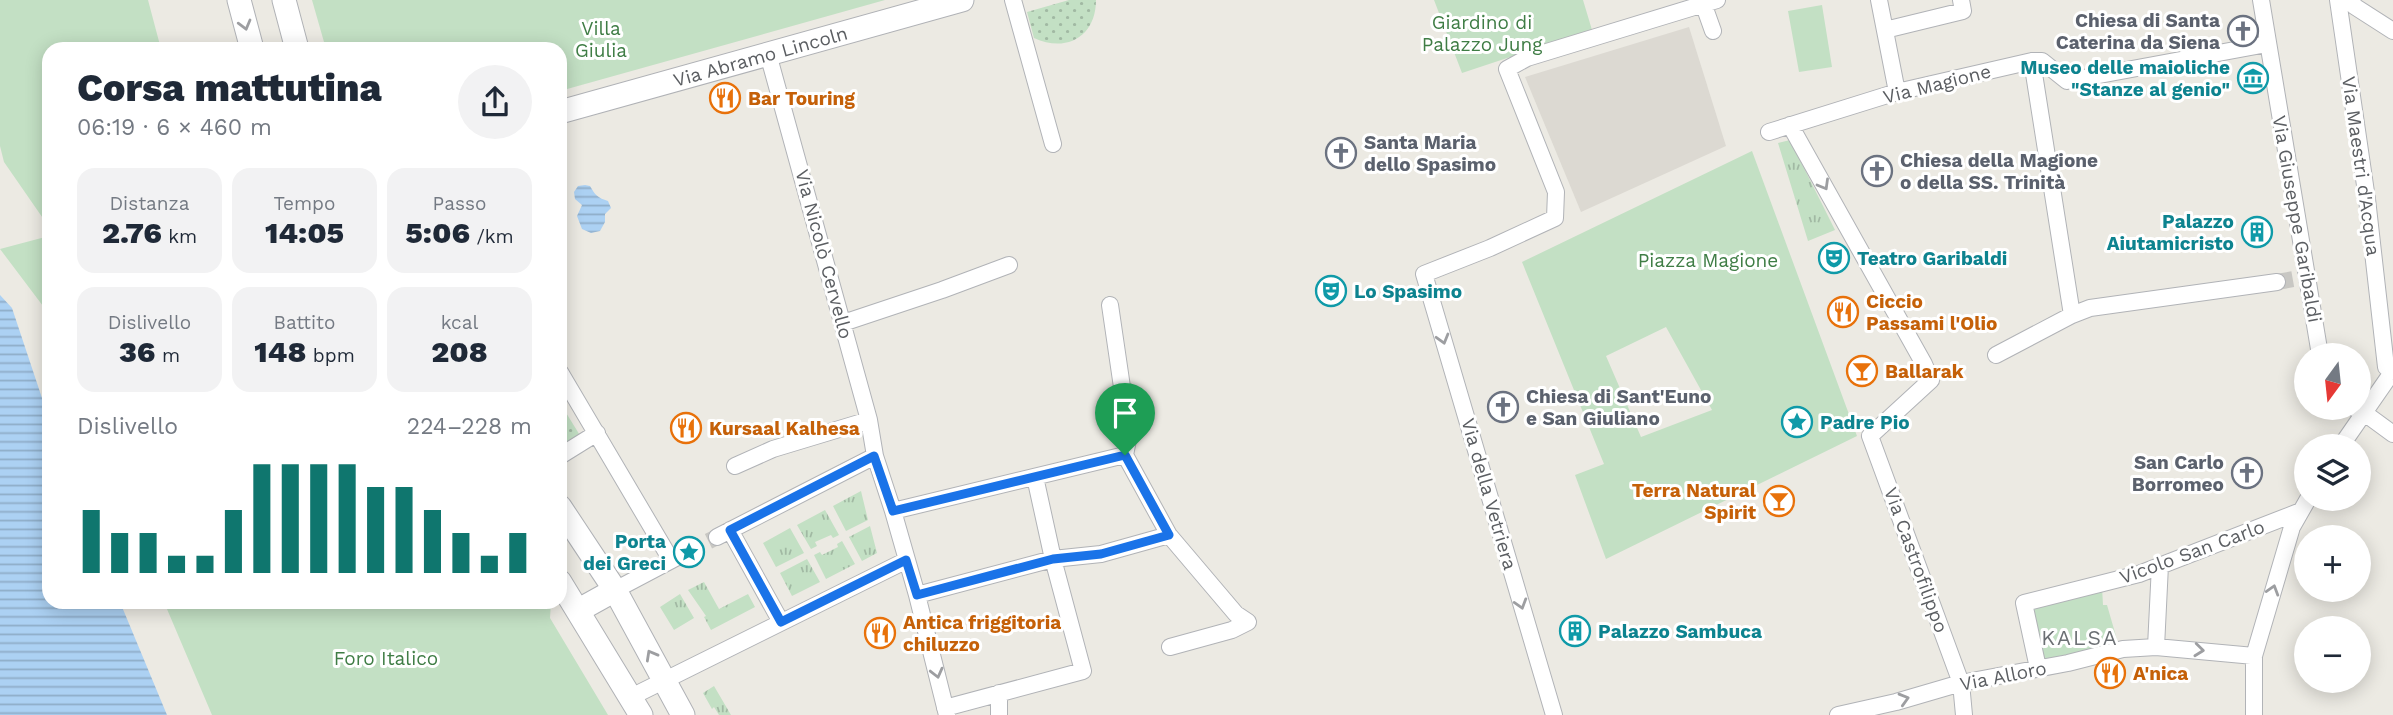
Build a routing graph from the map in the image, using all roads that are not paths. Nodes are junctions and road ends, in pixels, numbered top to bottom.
1 (239, 0) edge
2 (284, 0) edge
3 (962, 0) edge
4 (1013, 0) edge
5 (1878, 0) edge
6 (2261, 0) edge
7 (2338, 0) edge
8 (2352, 0) edge
9 (1708, 1) edge
10 (1962, 5) edge
11 (1885, 30) junction
12 (1713, 31) dead end
13 (2393, 31) edge
14 (250, 42) edge
15 (295, 42) edge
16 (2267, 44) junction
17 (768, 54) junction
18 (2032, 61) junction
19 (1897, 92) junction
20 (567, 110) edge
21 (1790, 125) junction
22 (1769, 132) dead end
23 (1053, 144) dead end
24 (1009, 265) dead end
25 (2277, 282) tunnel mouth
26 (1110, 305) dead end
27 (2072, 315) junction
28 (843, 323) junction
29 (2317, 343) edge
30 (1996, 355) dead end
31 (2392, 371) edge
32 (567, 384) edge
33 (2371, 395) edge
34 (2371, 419) edge
35 (869, 420) junction
36 (597, 433) junction
37 (2393, 434) edge
38 (567, 452) edge
39 (1125, 455) junction
40 (874, 456) junction
41 (735, 467) dead end
42 (1035, 477) junction
43 (2294, 509) edge
44 (893, 511) junction
45 (2301, 511) edge
46 (567, 518) edge
47 (1169, 535) junction
48 (687, 552) tunnel mouth
49 (1053, 559) junction
50 (671, 560) junction
51 (906, 560) junction
52 (2160, 565) junction
53 (615, 590) junction
54 (567, 592) edge
55 (917, 595) junction
56 (579, 610) junction
57 (781, 622) junction
58 (1170, 647) dead end
59 (2156, 647) junction
60 (2254, 656) junction
61 (2038, 668) junction
62 (665, 680) junction
63 (1961, 683) junction
64 (999, 693) junction
65 (636, 706) edge
66 (946, 711) edge
67 (683, 715) edge
68 (999, 715) edge
69 (1554, 715) edge
70 (1838, 715) edge
71 (1964, 715) edge
72 (2254, 715) edge

1 -> 14 main road
2 - 15 main road
3 - 17 main road, Via Abramo Lincoln
4 - 23 street
5 - 11 street
6 - 16 street, Via Giuseppe Garibaldi
7 - 31 street, Via Maestri d'Acqua
8 - 13 street
9 - 12 street
9 -> 69 street, Via della Vetriera
10 - 11 street
11 - 19 street
16 - 18 street
16 - 29 street, Via Giuseppe Garibaldi
17 - 20 main road, Via Abramo Lincoln
17 - 28 street, Via Nicolò Cervello
18 - 19 street, Via Magione
18 - 27 street
19 - 21 street, Via Magione
21 - 22 street, Via Magione
21 -> 63 street, Via Castrofilippo
24 - 28 street
25 - 27 street
26 - 39 street
27 - 30 street
28 - 35 street, Via Nicolò Cervello
31 - 33 street
32 - 36 street
34 - 37 street
35 - 40 street, Via Nicolò Cervello
35 - 41 street
36 - 38 street
36 - 50 street
39 - 42 street
39 - 47 street
40 - 44 street, Via Nicolò Cervello
40 - 57 street
42 - 44 street
42 - 49 street
43 - 52 street, Vicolo San Carlo
44 - 51 street, Via Nicolò Cervello
60 -> 45 street
46 - 53 main road
47 - 49 street
47 - 58 street
48 - 50 street
49 - 55 street
49 - 64 street
50 - 53 street
51 - 55 street, Via Nicolò Cervello
51 - 57 street
52 - 59 street
52 - 61 street, Vicolo San Carlo
53 - 56 main road
62 -> 53 main road
54 - 56 main road
55 -> 66 street, Via Nicolò Cervello
56 - 65 main road
57 - 62 street
59 -> 60 street, Via Alloro
59 - 61 street, Via Alloro
60 - 72 street
61 - 63 street, Via Alloro
62 - 65 street
62 - 67 main road
70 -> 63 street, Via Alloro
63 - 71 street, Via Castrofilippo
64 - 66 street
64 - 68 street

